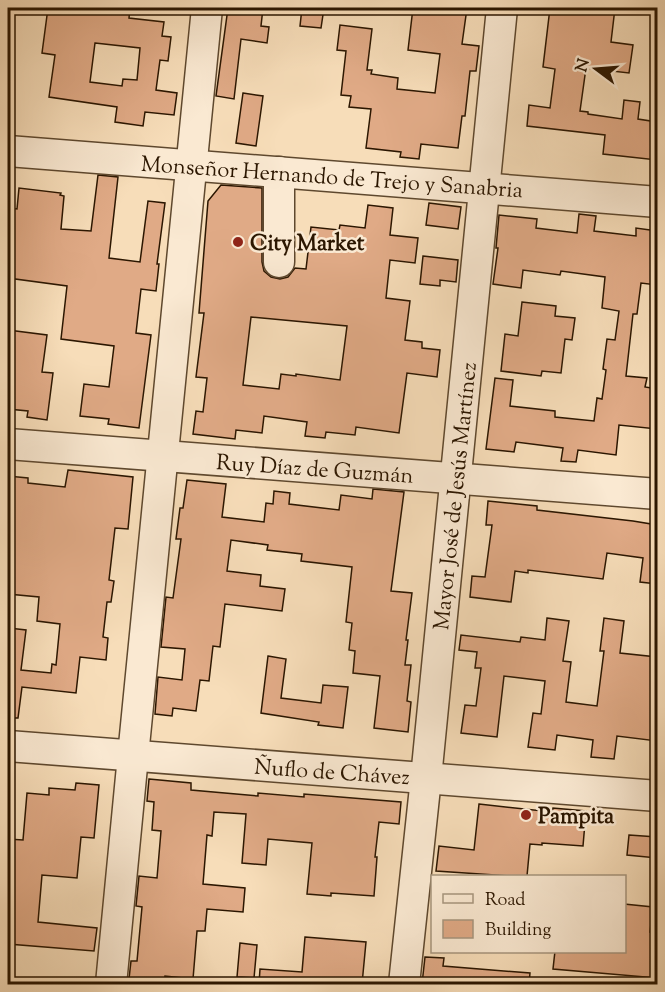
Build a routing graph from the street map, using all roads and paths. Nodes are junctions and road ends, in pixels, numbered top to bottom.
1 (207, 8) edge
2 (502, 8) edge
3 (8, 151) edge
4 (192, 165) junction
5 (279, 172) junction
6 (484, 188) junction
7 (657, 202) edge
8 (279, 262) dead end
9 (8, 444) edge
10 (162, 456) junction
11 (455, 479) junction
12 (657, 494) edge
13 (8, 746) edge
14 (133, 756) junction
15 (426, 778) junction
16 (657, 796) edge
17 (111, 984) edge
18 (404, 984) edge

1 - 4 street
2 - 6 street, Mayor José de Jesús Martínez
3 - 4 street, Monseñor Hernando de Trejo y Sanabria
4 - 5 street, Monseñor Hernando de Trejo y Sanabria
4 - 10 street
5 - 6 street, Monseñor Hernando de Trejo y Sanabria
5 - 8 street
6 - 7 street, Monseñor Hernando de Trejo y Sanabria
6 - 11 street, Mayor José de Jesús Martínez
9 - 10 street, Ruy Díaz de Guzmán
10 - 11 street, Ruy Díaz de Guzmán
10 - 14 street
11 - 12 street, Ruy Díaz de Guzmán
11 - 15 street, Mayor José de Jesús Martínez
13 - 14 street, Ñuflo de Chávez
14 - 15 street, Ñuflo de Chávez
14 - 17 street
15 - 16 street, Ñuflo de Chávez
15 - 18 street, Mayor José de Jesús Martínez

